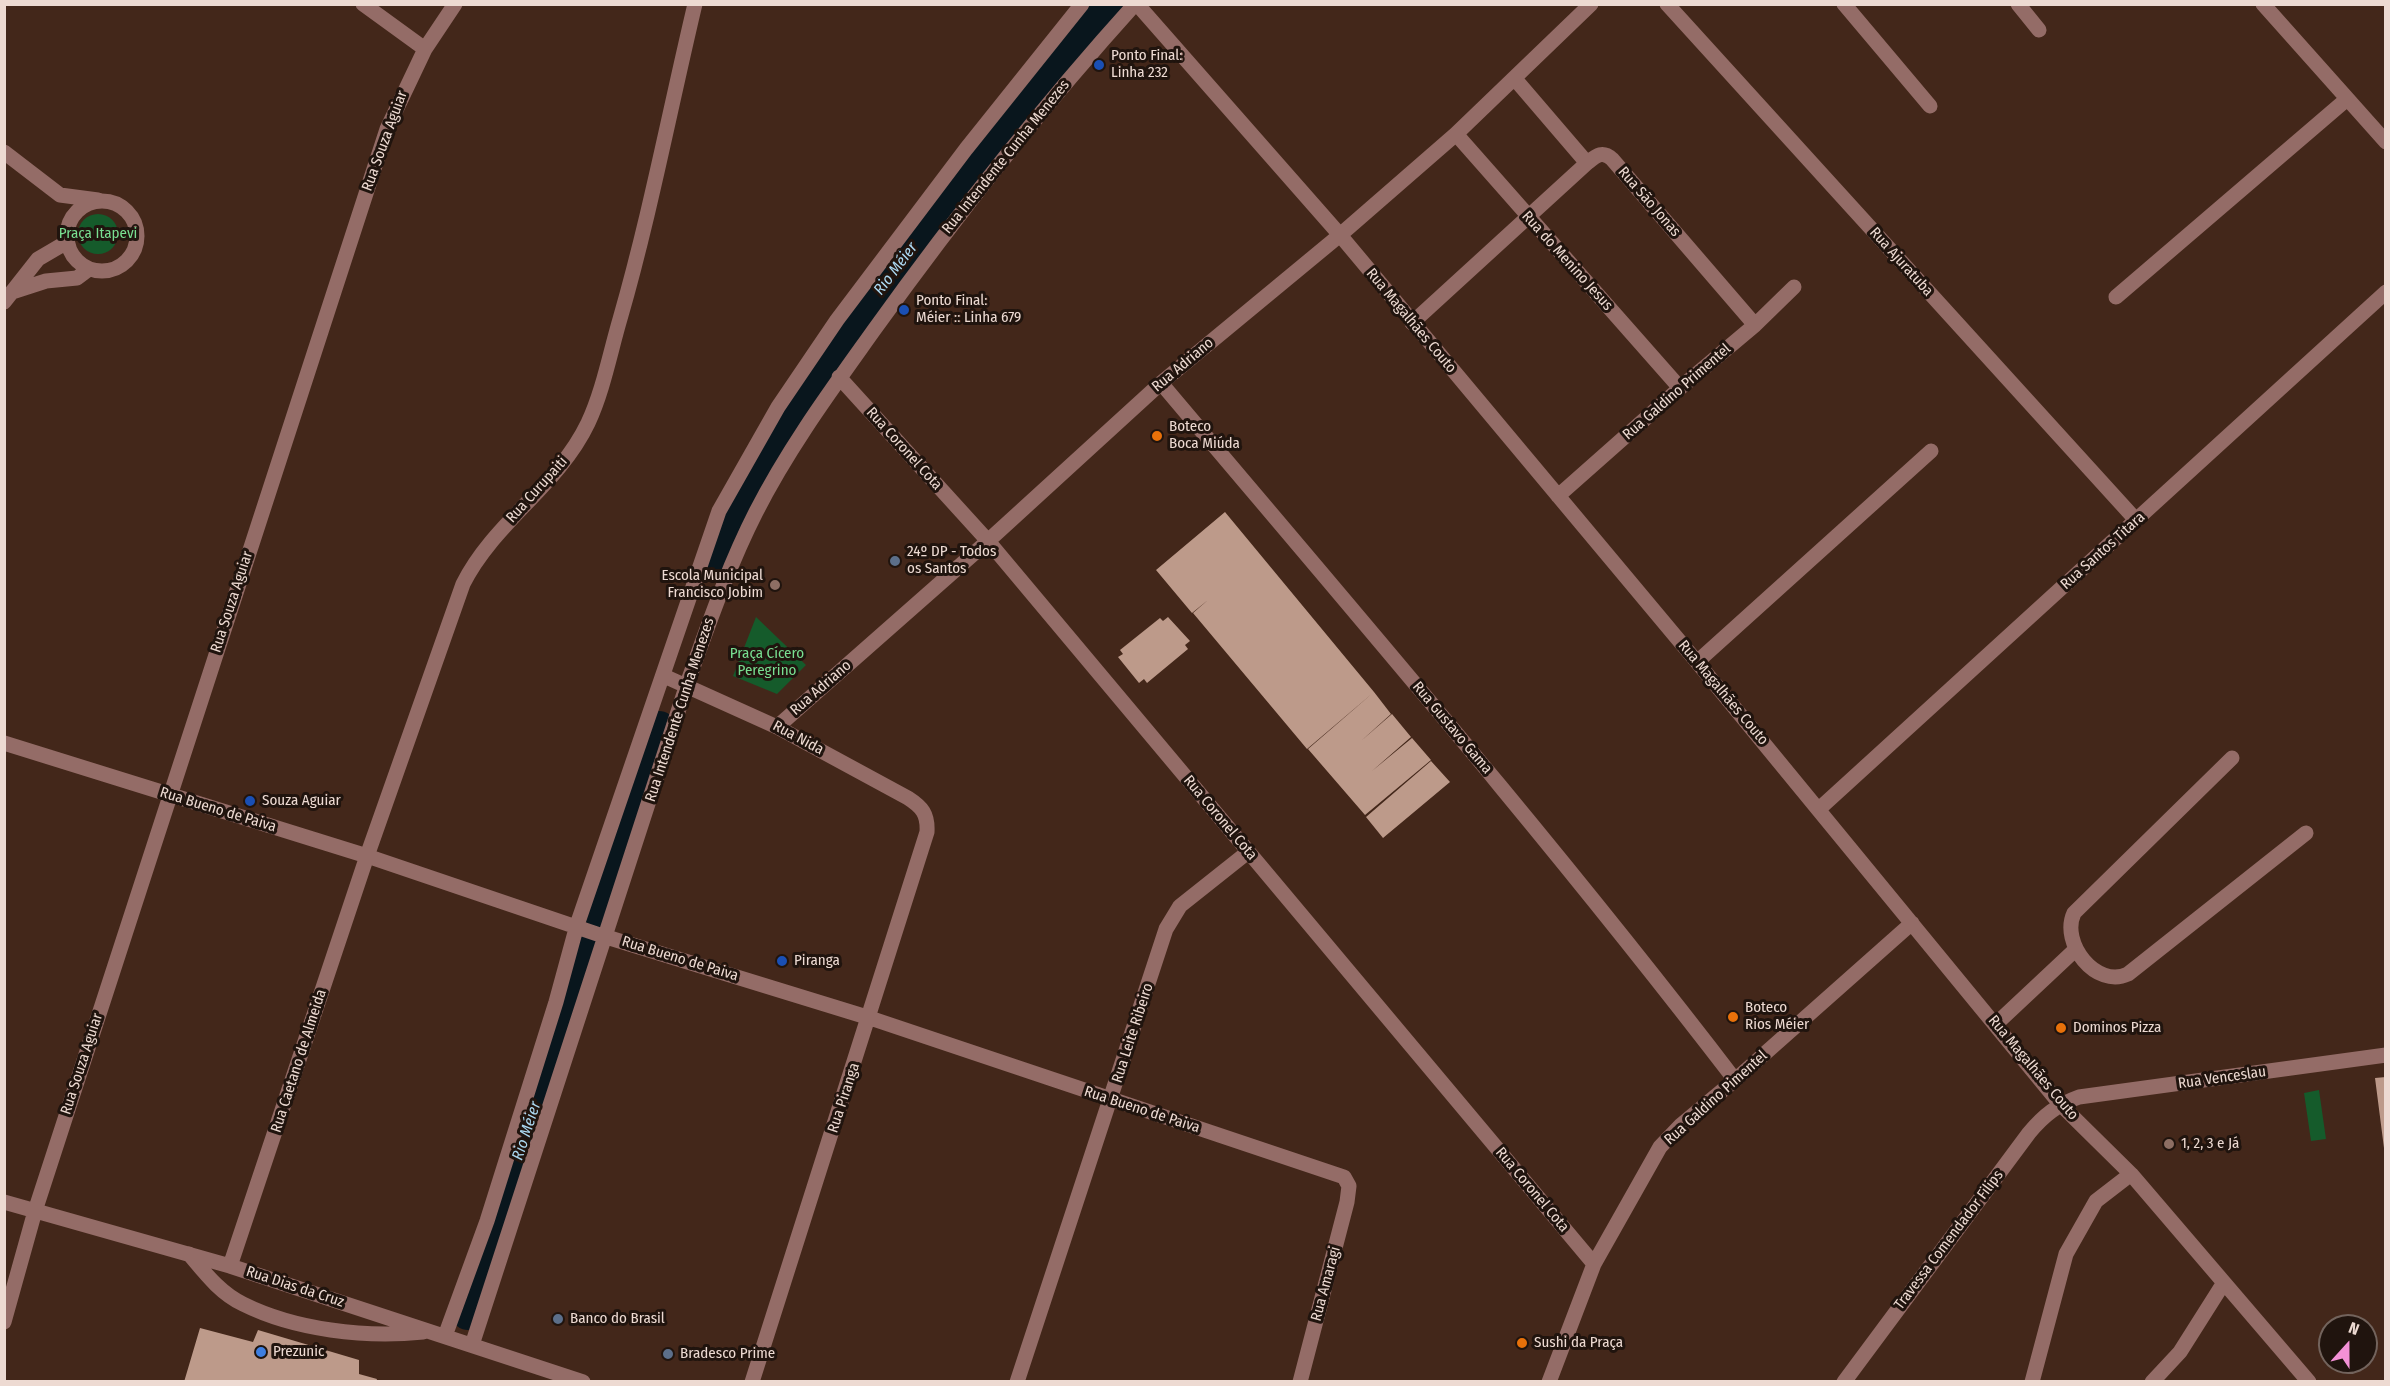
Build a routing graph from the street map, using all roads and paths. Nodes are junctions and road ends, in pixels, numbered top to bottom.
1 (363, 4) edge
2 (455, 4) edge
3 (695, 4) edge
4 (1082, 4) edge
5 (1136, 4) edge
6 (1666, 4) edge
7 (1844, 4) edge
8 (2018, 4) edge
9 (2263, 4) edge
10 (1587, 6) edge
11 (2039, 30) dead end
12 (425, 48) junction
13 (1515, 79) junction
14 (2347, 99) junction
15 (1930, 106) dead end
16 (1456, 134) junction
17 (2385, 142) edge
18 (4, 152) edge
19 (1587, 163) junction
20 (60, 195) junction
21 (101, 200) junction
22 (1528, 217) junction
23 (1340, 235) junction
24 (66, 238) junction
25 (89, 269) junction
26 (1794, 287) dead end
27 (2385, 292) edge
28 (8, 297) edge
29 (2116, 297) dead end
30 (1412, 323) junction
31 (1755, 325) junction
32 (839, 377) junction
33 (1161, 383) junction
34 (1680, 388) junction
35 (1930, 452) dead end
36 (1558, 496) junction
37 (2136, 520) junction
38 (988, 541) junction
39 (1697, 662) junction
40 (664, 676) junction
41 (687, 684) junction
42 (777, 727) junction
43 (4, 743) edge
44 (2232, 758) dead end
45 (168, 795) junction
46 (1819, 809) junction
47 (925, 812) joint
48 (2306, 834) dead end
49 (1248, 852) junction
50 (367, 856) junction
51 (1912, 924) junction
52 (580, 926) junction
53 (603, 935) junction
54 (2076, 949) junction
55 (870, 1018) junction
56 (1996, 1024) junction
57 (2385, 1055) edge
58 (1735, 1080) junction
59 (1111, 1101) junction
60 (2060, 1104) junction
61 (2131, 1174) junction
62 (1349, 1186) joint
63 (4, 1202) edge
64 (34, 1211) junction
65 (189, 1254) junction
66 (1594, 1264) junction
67 (230, 1266) junction
68 (2223, 1284) junction
69 (4, 1322) edge
70 (426, 1332) junction
71 (445, 1336) junction
72 (472, 1345) junction
73 (583, 1382) edge
74 (753, 1382) edge
75 (1017, 1382) edge
76 (1300, 1382) edge
77 (1549, 1382) edge
78 (1844, 1382) edge
79 (2032, 1382) edge
80 (2152, 1382) edge
81 (2309, 1382) edge

1 - 12 street
2 - 12 street, Rua Souza Aguiar
3 - 50 street, Rua Curupaiti
4 - 40 street, Rua Intendente Cunha Menezes
5 - 23 street, Rua Magalhães Couto
5 - 32 street, Rua Intendente Cunha Menezes
6 - 37 street, Rua Ajuratuba
7 - 15 street
8 - 11 street
9 - 14 street
10 - 13 street, Rua Adriano
12 - 45 street, Rua Souza Aguiar
13 - 16 street, Rua Adriano
13 - 19 street
14 - 17 street
14 - 29 street
16 - 22 street, Rua do Menino Jesus
16 - 23 street, Rua Adriano
18 - 20 street
19 - 22 street
19 - 31 street, Rua São Jonas
20 - 21 street
20 - 24 street
21 - 24 street
21 - 25 street
22 - 30 street
22 - 34 street, Rua do Menino Jesus
23 - 30 street, Rua Magalhães Couto
23 - 33 street, Rua Adriano
24 - 25 street
24 - 28 street
25 - 28 street
26 - 31 street, Rua Galdino Primentel
27 - 37 street, Rua Santos Titara
30 - 36 street, Rua Magalhães Couto
31 - 34 street, Rua Galdino Primentel
32 - 38 street, Rua Coronel Cota
32 - 41 street, Rua Intendente Cunha Menezes
33 - 38 street, Rua Adriano
33 - 58 street, Rua Gustavo Gama
34 - 36 street, Rua Galdino Primentel
35 - 39 street
36 - 39 street, Rua Magalhães Couto
37 - 46 street, Rua Santos Titara
38 - 42 street, Rua Adriano
38 - 49 street, Rua Coronel Cota
39 - 46 street, Rua Magalhães Couto
40 - 41 street, Rua Nida
40 - 52 street, Rua Intendente Cunha Menezes
41 - 42 street, Rua Nida
41 - 53 street, Rua Intendente Cunha Menezes
42 - 47 street, Rua Nida
43 - 45 street, Rua Bueno de Paiva
44 - 54 street
45 - 50 street, Rua Bueno de Paiva
45 - 64 street, Rua Souza Aguiar
46 - 51 street, Rua Magalhães Couto
47 - 55 street, Rua Piranga
48 - 54 street
49 - 59 street, Rua Leite Ribeiro
49 - 66 street, Rua Coronel Cota
50 - 52 street, Rua Bueno de Paiva
50 - 67 street, Rua Caetano de Almeida
51 - 56 street, Rua Magalhães Couto
51 - 58 street, Rua Galdino Pimentel
52 - 53 street, Rua Bueno de Paiva
52 - 71 street, Rua Intendente Cunha Menezes
53 - 55 street, Rua Bueno de Paiva
53 - 72 street, Rua Intendente Cunha Menezes
54 - 56 street
55 - 59 street, Rua Bueno de Paiva
55 - 74 street, Rua Piranga
56 - 60 street, Rua Magalhães Couto
57 - 60 street, Rua Venceslau
58 - 66 street, Rua Galdino Pimentel
59 - 62 street, Rua Bueno de Paiva
59 - 75 street, Rua Leite Ribeiro
60 - 61 street, Rua Magalhães Couto
60 - 78 street, Travessa Comendador Filips
61 - 68 street, Rua Magalhães Couto
61 - 79 street
62 - 76 street, Rua Amaragi
63 - 64 street, Rua Dias da Cruz
64 - 65 street, Rua Dias da Cruz
64 - 69 street, Rua Souza Aguiar
65 - 67 street, Rua Dias da Cruz
65 - 70 street
66 - 77 street, Rua Galdino Pimentel
67 - 70 street, Rua Dias da Cruz
68 - 80 street
68 - 81 street, Rua Magalhães Couto
70 - 71 street, Rua Dias da Cruz
71 - 72 street, Rua Dias da Cruz
72 - 73 street, Rua Dias da Cruz

